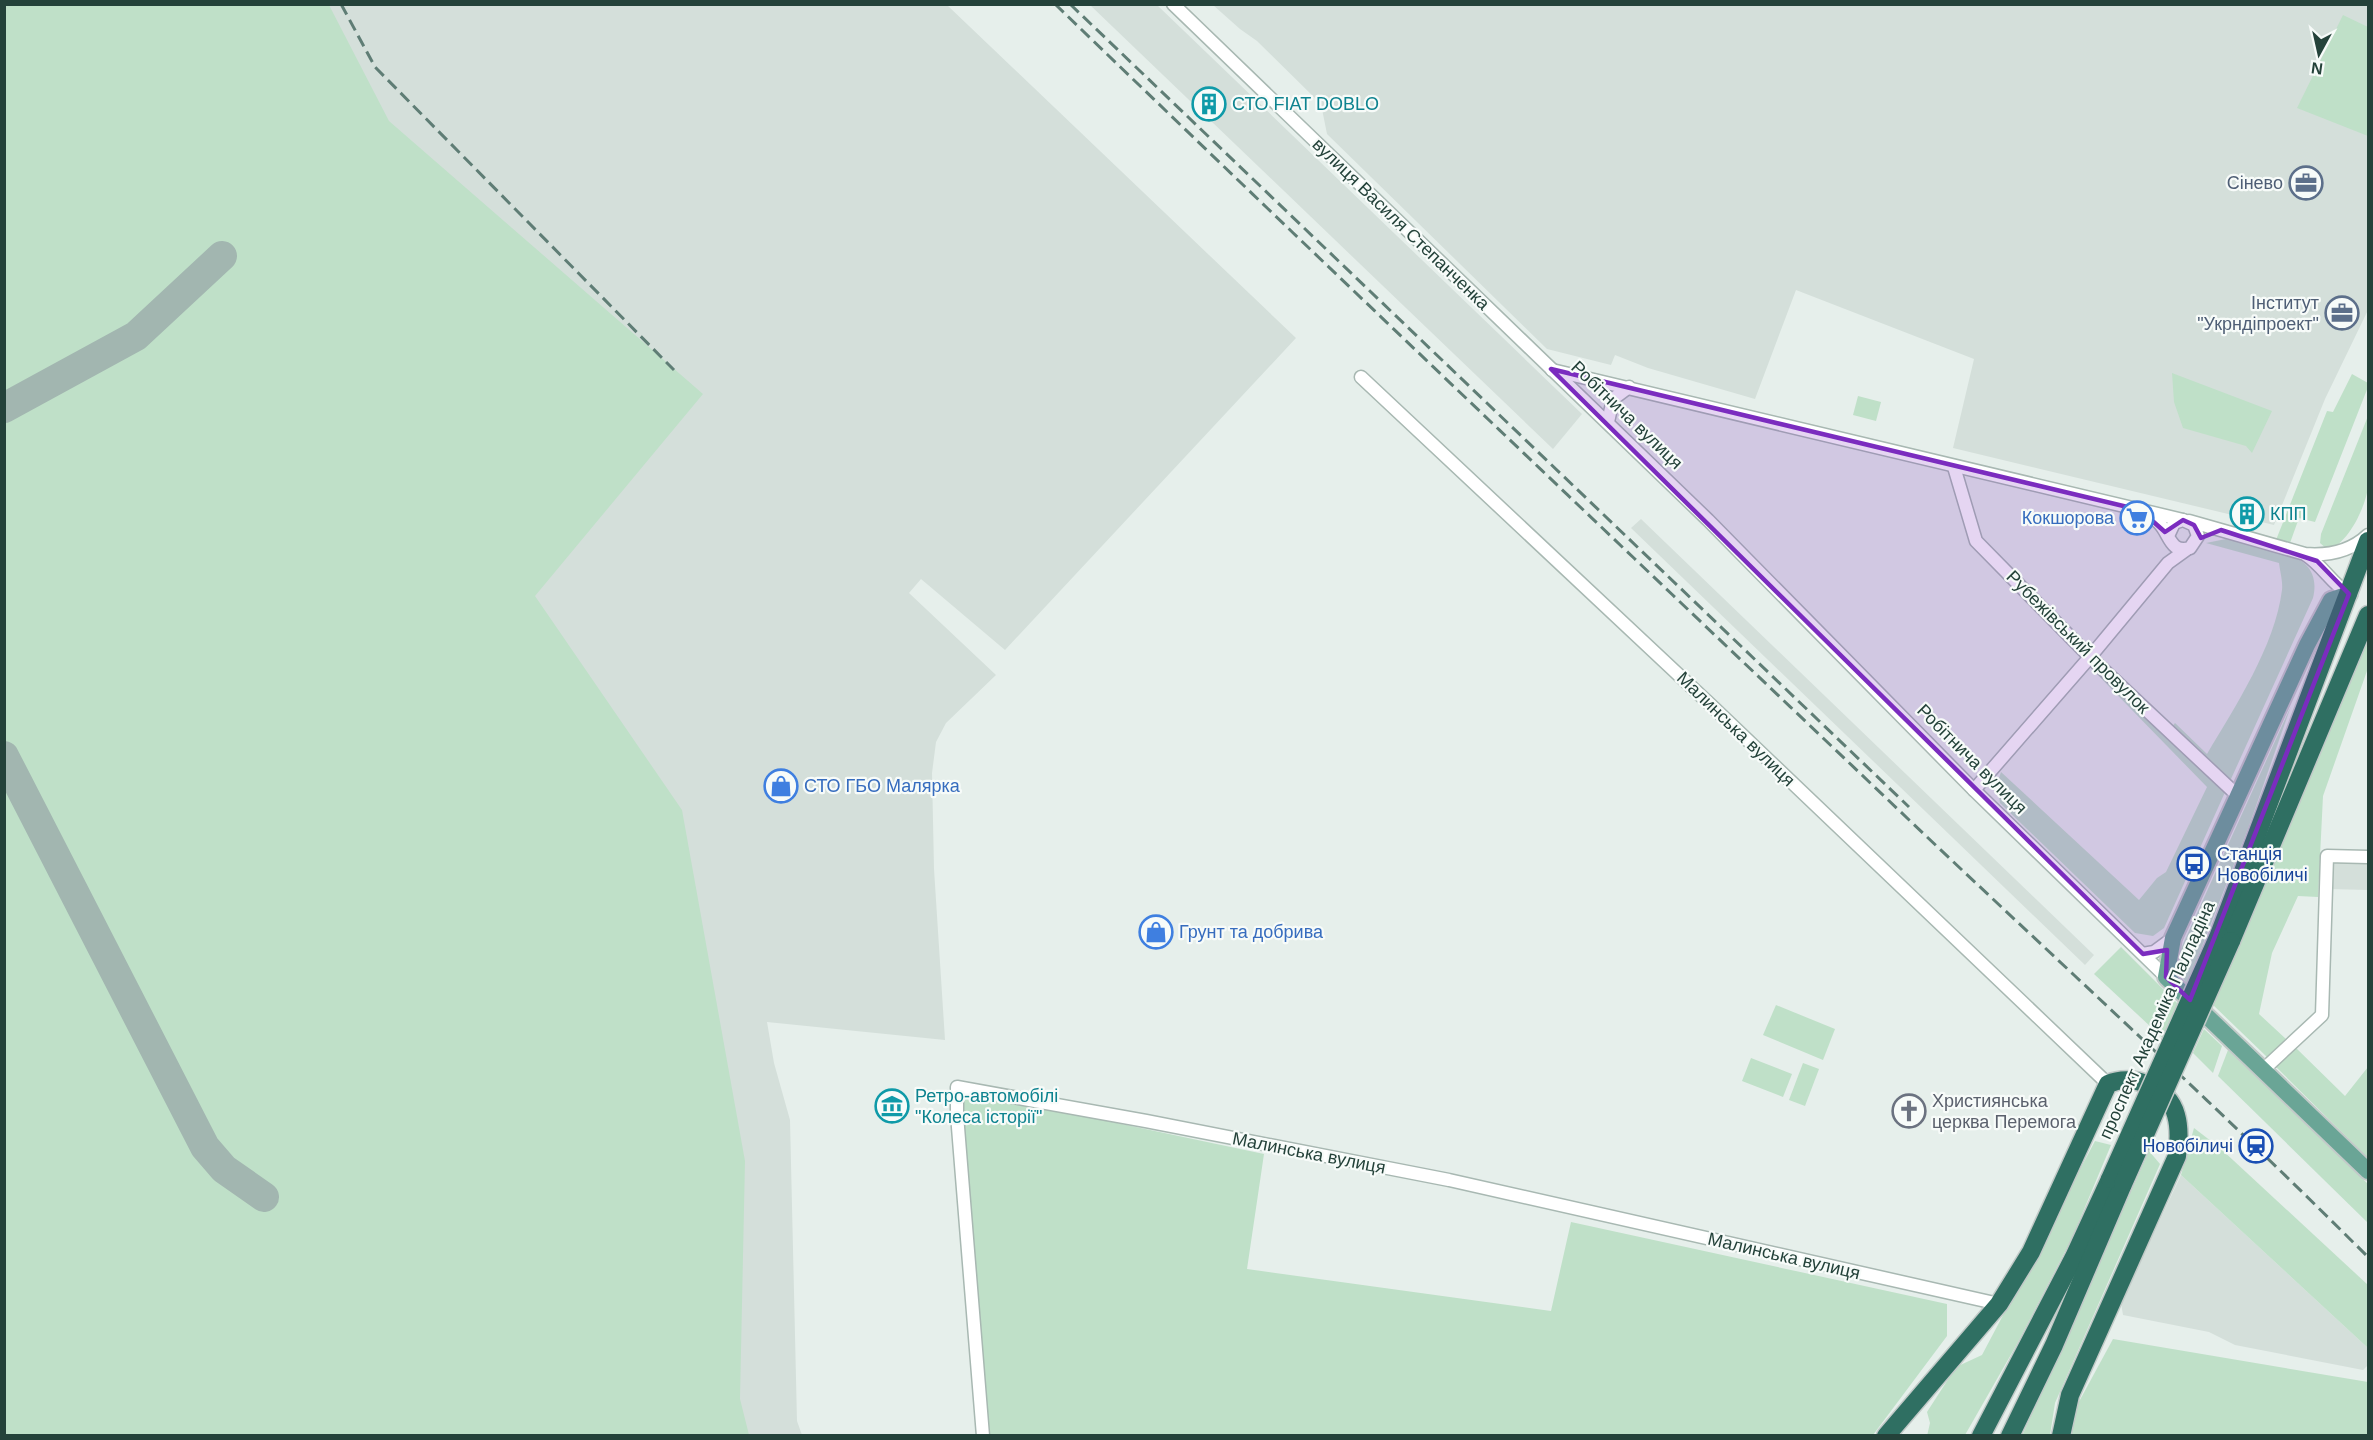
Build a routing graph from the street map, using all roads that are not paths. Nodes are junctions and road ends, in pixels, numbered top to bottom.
1 (1173, 4) edge
2 (1551, 369) junction
3 (1361, 377) dead end
4 (1629, 387) junction
5 (1608, 422) junction
6 (1954, 467) junction
7 (2140, 510) junction
8 (2186, 521) junction
9 (2221, 530) junction
10 (2368, 535) edge
11 (2168, 538) junction
12 (2368, 541) edge
13 (2191, 546) junction
14 (2306, 554) junction
15 (2168, 563) junction
16 (2349, 594) junction
17 (2368, 615) edge
18 (2090, 657) junction
19 (1974, 790) junction
20 (2237, 795) junction
21 (2368, 857) edge
22 (2173, 938) junction
23 (2225, 938) junction
24 (2143, 954) junction
25 (2166, 977) junction
26 (2263, 1070) junction
27 (2108, 1084) junction
28 (2368, 1171) edge
29 (2116, 1182) junction
30 (2000, 1304) junction
31 (983, 1436) edge
32 (1886, 1436) edge
33 (1981, 1436) edge
34 (2010, 1436) edge
35 (2061, 1436) edge

1 - 2 street, вулиця Василя Степанченка
2 - 4 street
2 - 5 street, Робітнича вулиця
3 - 27 street, Малинська вулиця
4 - 5 street
4 - 6 street
5 - 19 street, Робітнича вулиця
6 - 7 street
6 - 18 street, Рубежівський провулок
7 - 8 street
7 - 11 street
8 - 9 street
8 - 11 street
8 - 13 street
9 - 13 street
9 - 14 street
10 - 14 street
11 - 13 street
11 - 15 street
12 - 16 highway, проспект Академіка Палладіна
13 - 15 street
14 - 16 street
15 - 18 street
16 - 20 main road
16 - 23 highway, проспект Академіка Палладіна
17 - 23 highway, проспект Академіка Палладіна
18 - 19 street
18 - 20 street, Рубежівський провулок
19 - 24 street, Робітнича вулиця
20 - 22 main road
21 - 26 street
22 - 24 street
22 - 25 main road
23 - 29 highway, проспект Академіка Палладіна, bridge
24 - 25 street, Робітнича вулиця
25 - 26 main road, Робітнича вулиця
26 - 28 main road, Робітнича вулиця
27 - 30 highway
27 - 35 highway
29 - 33 highway, проспект Академіка Палладіна
29 - 34 highway, проспект Академіка Палладіна
30 - 31 street, Малинська вулиця
30 - 32 highway

